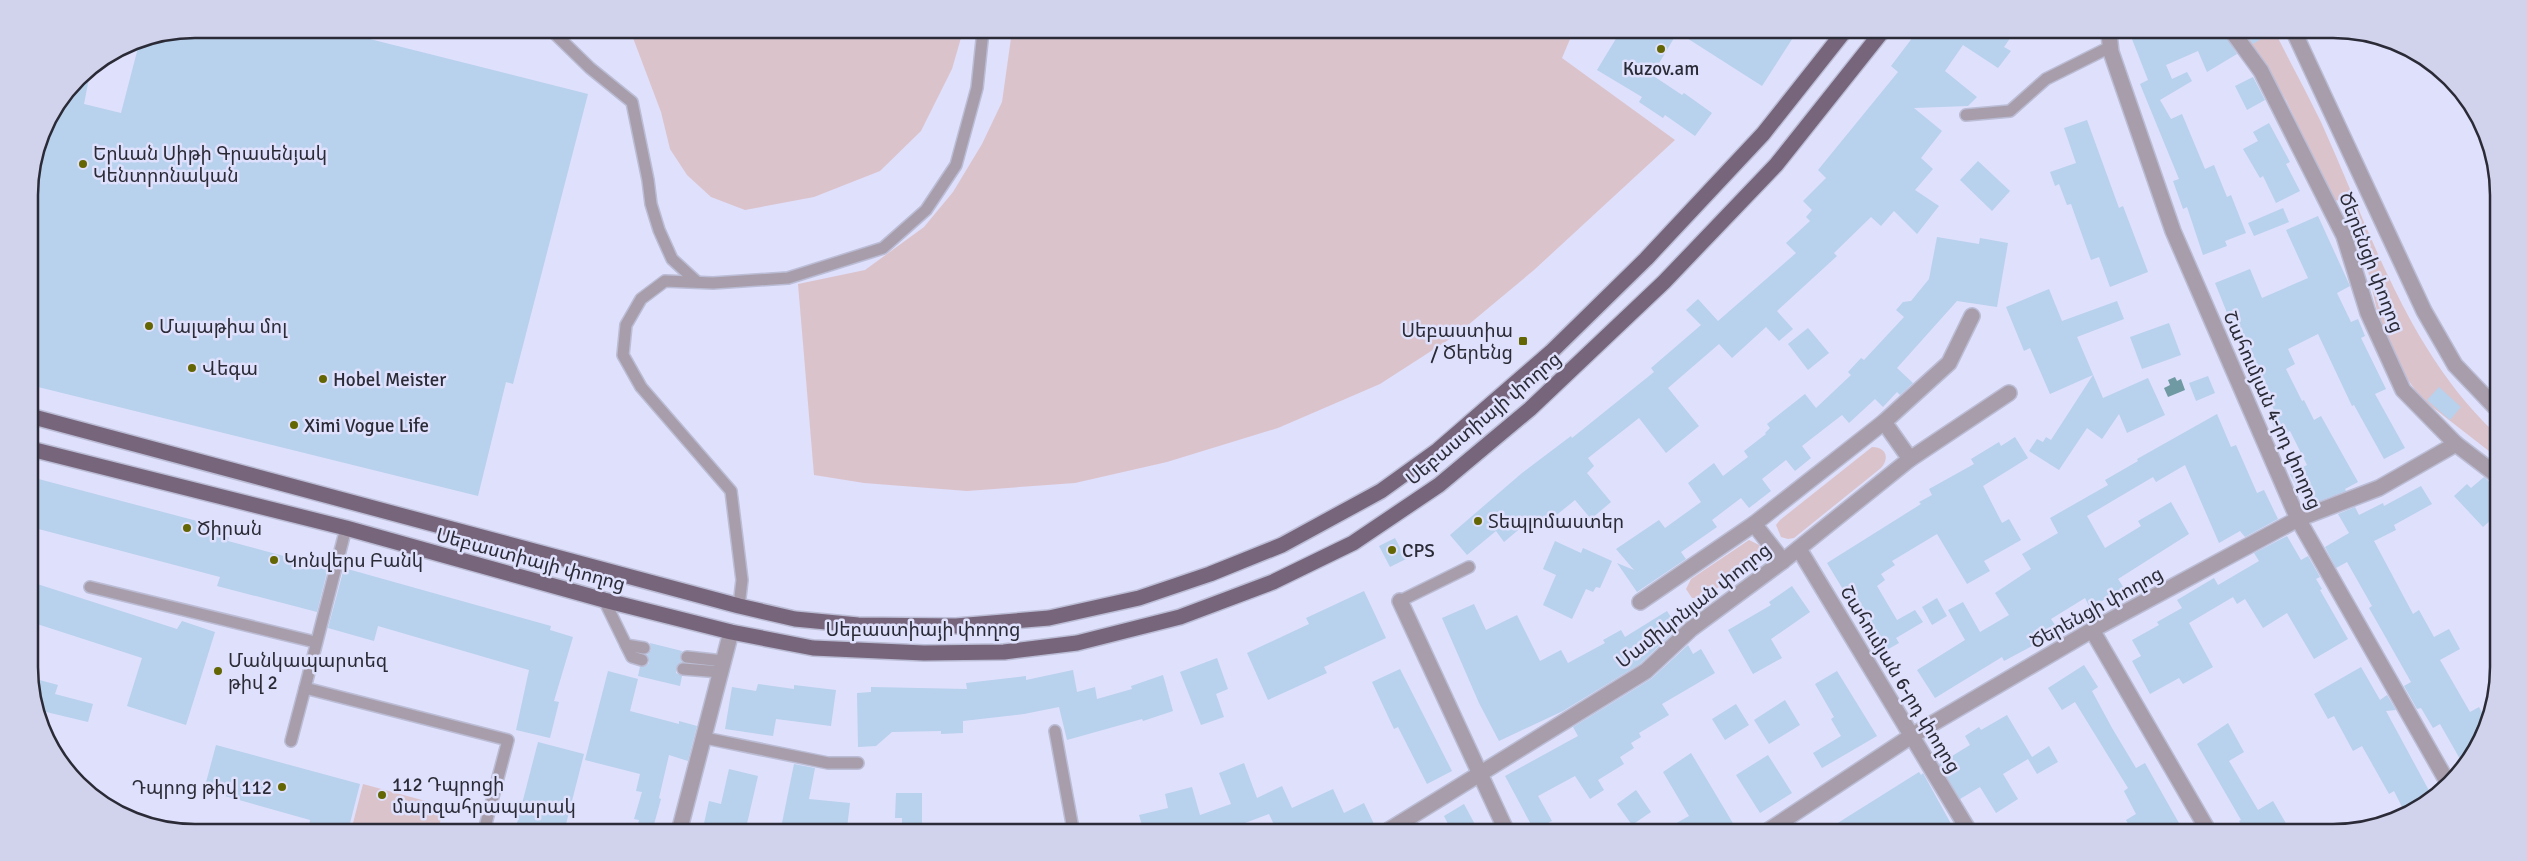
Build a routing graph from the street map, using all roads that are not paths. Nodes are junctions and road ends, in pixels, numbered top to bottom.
1 (559, 38) edge
2 (982, 38) edge
3 (1839, 38) edge
4 (1877, 38) edge
5 (2237, 38) edge
6 (2297, 38) edge
7 (2110, 41) edge
8 (1966, 114) dead end
9 (697, 282) junction
10 (1972, 316) dead end
11 (2008, 393) dead end
12 (2490, 402) edge
13 (38, 418) edge
14 (1884, 422) junction
15 (2456, 444) junction
16 (38, 451) edge
17 (1910, 459) junction
18 (2490, 470) edge
19 (2298, 519) junction
20 (1754, 524) junction
21 (346, 528) junction
22 (1799, 549) junction
23 (1783, 561) junction
24 (1469, 567) dead end
25 (90, 586) dead end
26 (604, 600) junction
27 (1400, 601) joint
28 (1640, 602) dead end
29 (739, 606) junction
30 (2092, 630) junction
31 (730, 632) junction
32 (315, 642) junction
33 (643, 654) dead end
34 (687, 657) dead end
35 (722, 666) junction
36 (683, 669) dead end
37 (305, 688) junction
38 (1055, 731) dead end
39 (1913, 735) junction
40 (705, 738) junction
41 (291, 741) dead end
42 (858, 763) dead end
43 (1479, 772) junction
44 (2444, 776) edge
45 (1399, 823) edge
46 (1503, 823) edge
47 (1780, 823) edge
48 (1964, 823) edge
49 (2204, 823) edge
50 (486, 824) edge
51 (681, 824) edge
52 (1072, 824) edge

1 - 9 lane
2 - 9 lane
3 - 29 main road, Սեբաստիայի փողոց
4 - 31 main road, Սեբաստիայի փողոց
5 - 15 street, Ծերենցի փողոց
6 - 12 street, Ծերենցի փողոց
7 - 8 lane
7 - 19 street, Շահումյան 4-րդ փողոց
9 - 29 lane
10 - 14 street
11 - 17 street, Մամիկոնյան փողոց
13 - 29 main road, Սեբաստիայի փողոց
14 - 17 street
14 - 20 street
15 - 18 street, Ծերենցի փողոց
15 - 19 street, Ծերենցի փողոց
16 - 21 main road, Սեբաստիայի փողոց
17 - 22 street, Մամիկոնյան փողոց
19 - 30 street, Ծերենցի փողոց
19 - 44 street, Շահումյան 4-րդ փողոց
20 - 23 street
20 - 28 street
21 - 26 main road, Սեբաստիայի փողոց
21 - 32 lane
22 - 23 street, Մամիկոնյան փողոց
22 - 39 street, Շահումյան 6-րդ փողոց
23 - 43 street, Մամիկոնյան փողոց
24 - 27 lane
25 - 32 lane
26 - 31 main road, Սեբաստիայի փողոց
26 - 33 lane
27 - 43 street
30 - 39 street, Ծերենցի փողոց
30 - 49 street
31 - 35 street
32 - 37 lane
34 - 35 lane
35 - 36 lane
35 - 40 street
37 - 41 lane
37 - 50 lane
38 - 52 lane
39 - 47 street, Ծերենցի փողոց
39 - 48 street, Շահումյան 6-րդ փողոց
40 - 42 lane
40 - 51 street
43 - 45 street, Մամիկոնյան փողոց
43 - 46 street

